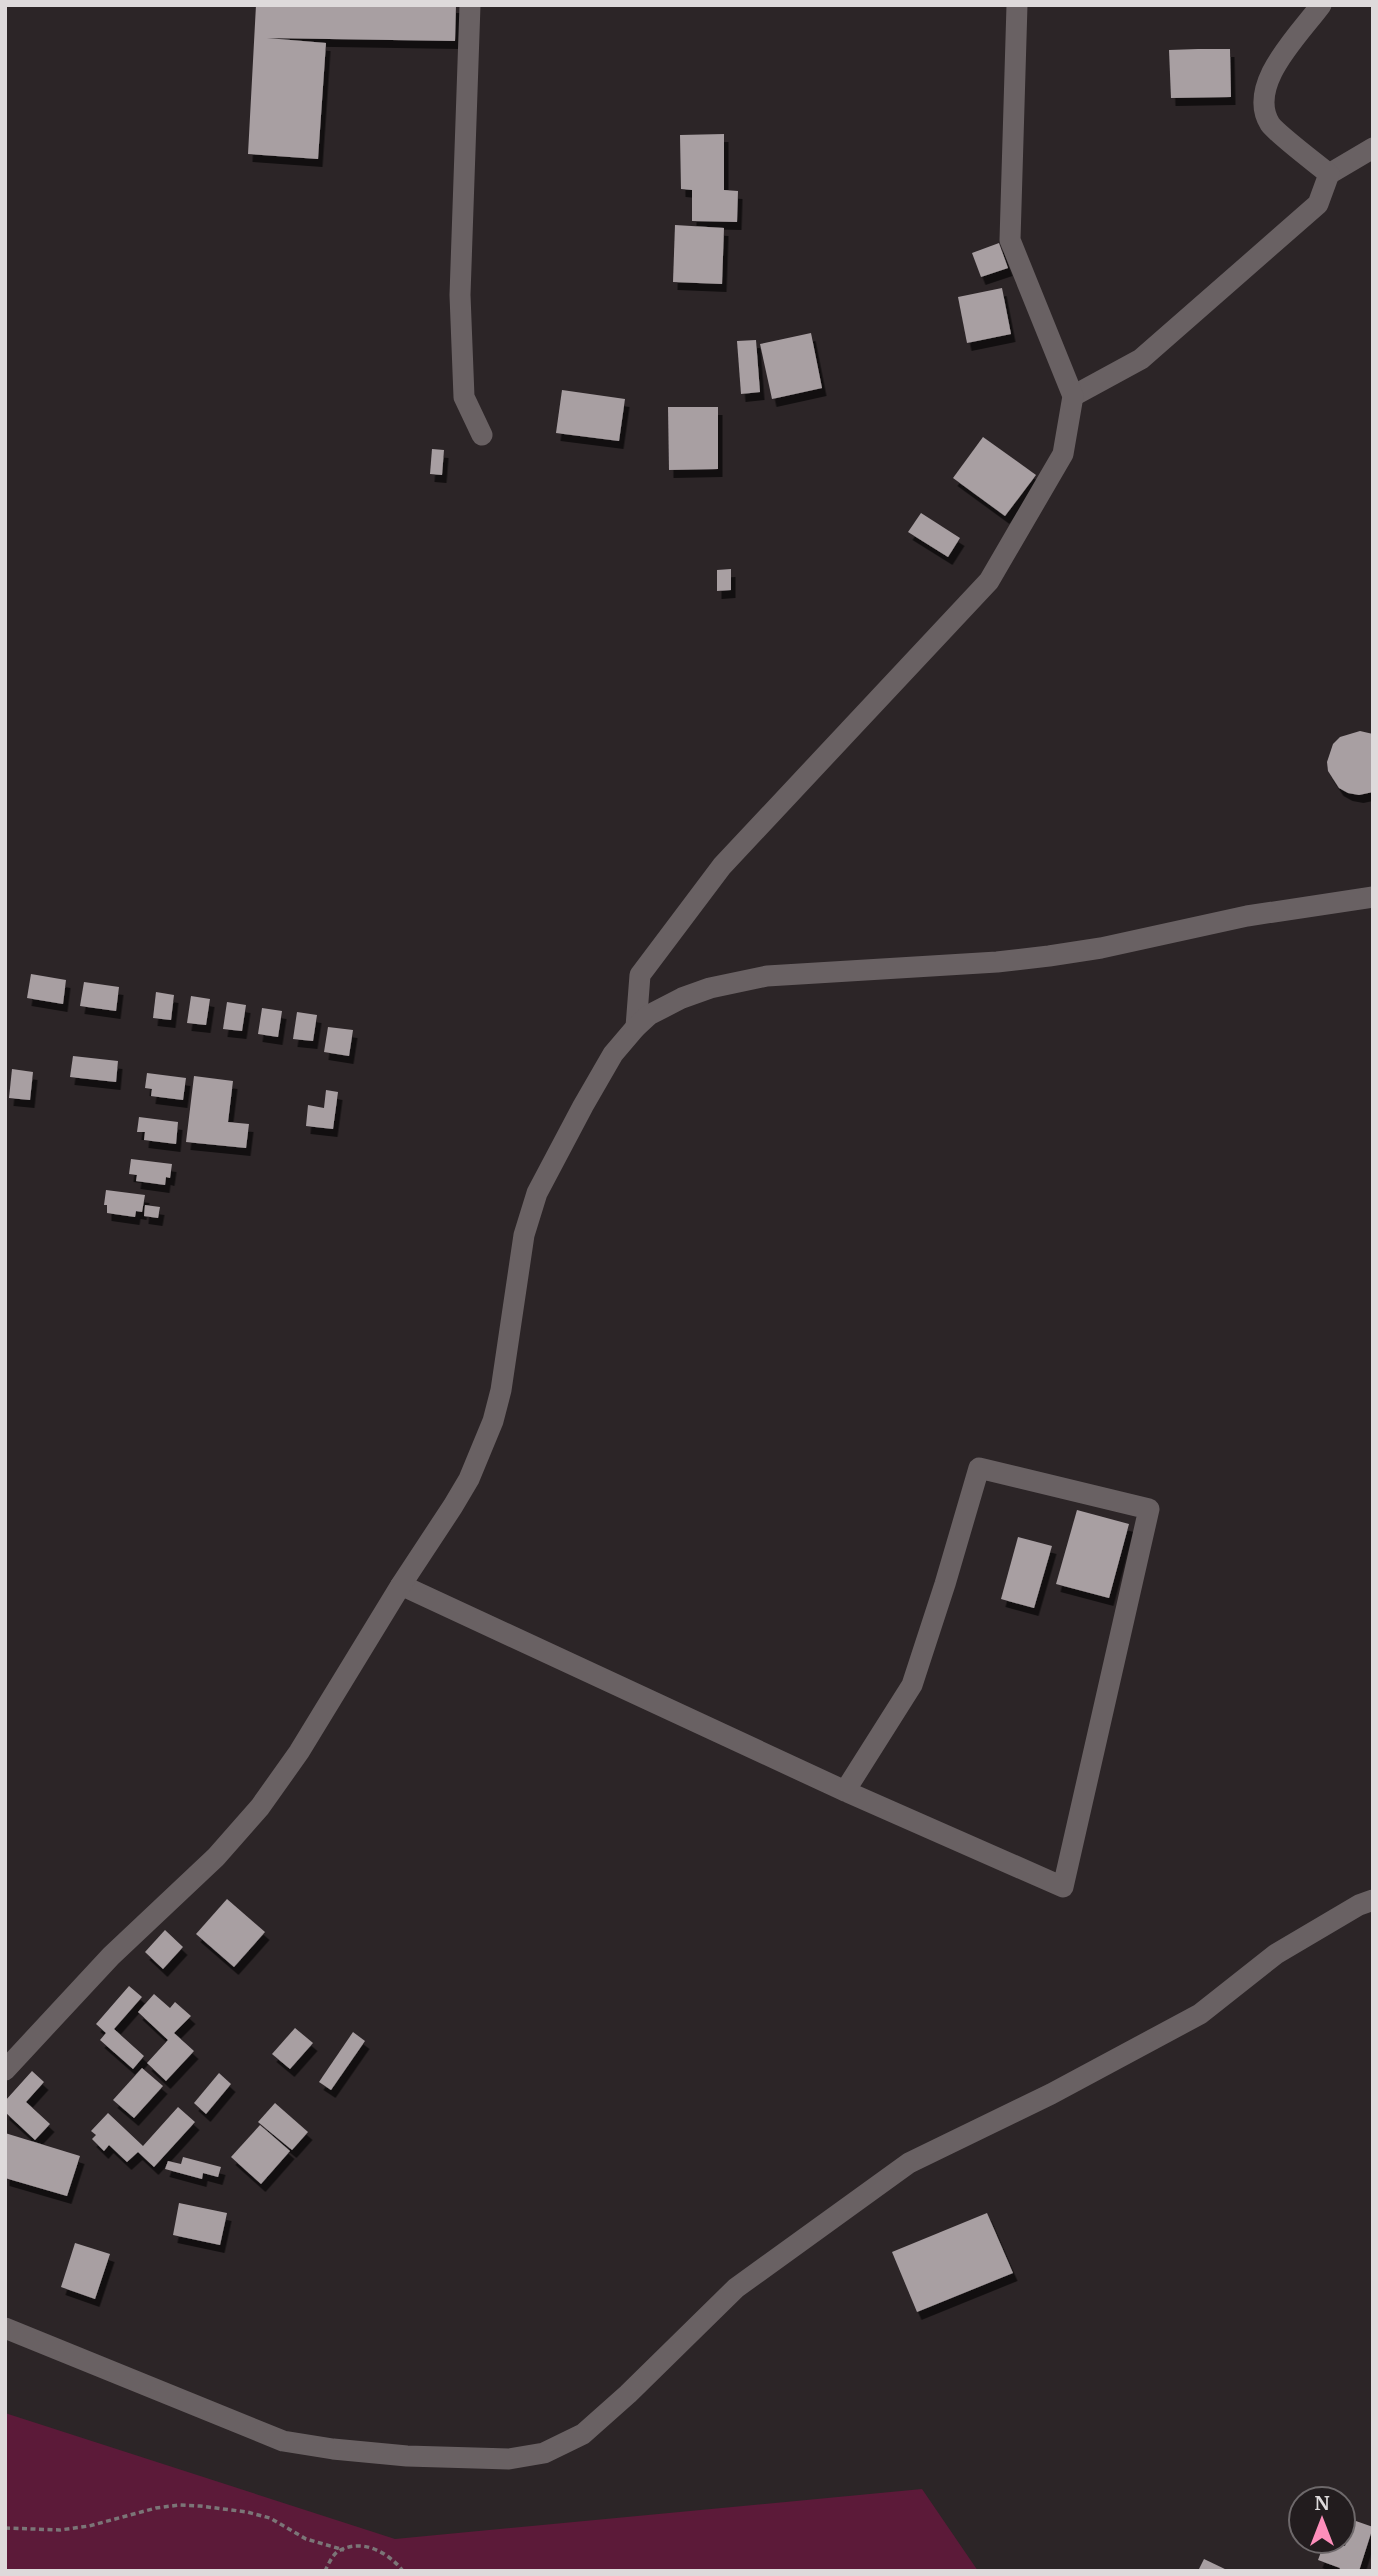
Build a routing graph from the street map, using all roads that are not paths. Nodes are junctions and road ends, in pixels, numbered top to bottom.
1 (470, 5) edge
2 (1017, 5) edge
3 (1321, 5) edge
4 (1373, 148) edge
5 (1329, 174) junction
6 (1073, 396) junction
7 (482, 435) dead end
8 (1373, 897) edge
9 (636, 1027) junction
10 (401, 1585) junction
11 (845, 1791) junction
12 (1373, 1900) edge
13 (5, 2070) edge
14 (5, 2328) edge

1 - 7 street
2 - 6 street
3 - 5 street
4 - 5 street
5 - 6 street
6 - 9 street
8 - 9 street
9 - 10 street
10 - 11 street
10 - 13 street
11 - 11 street
12 - 14 street

